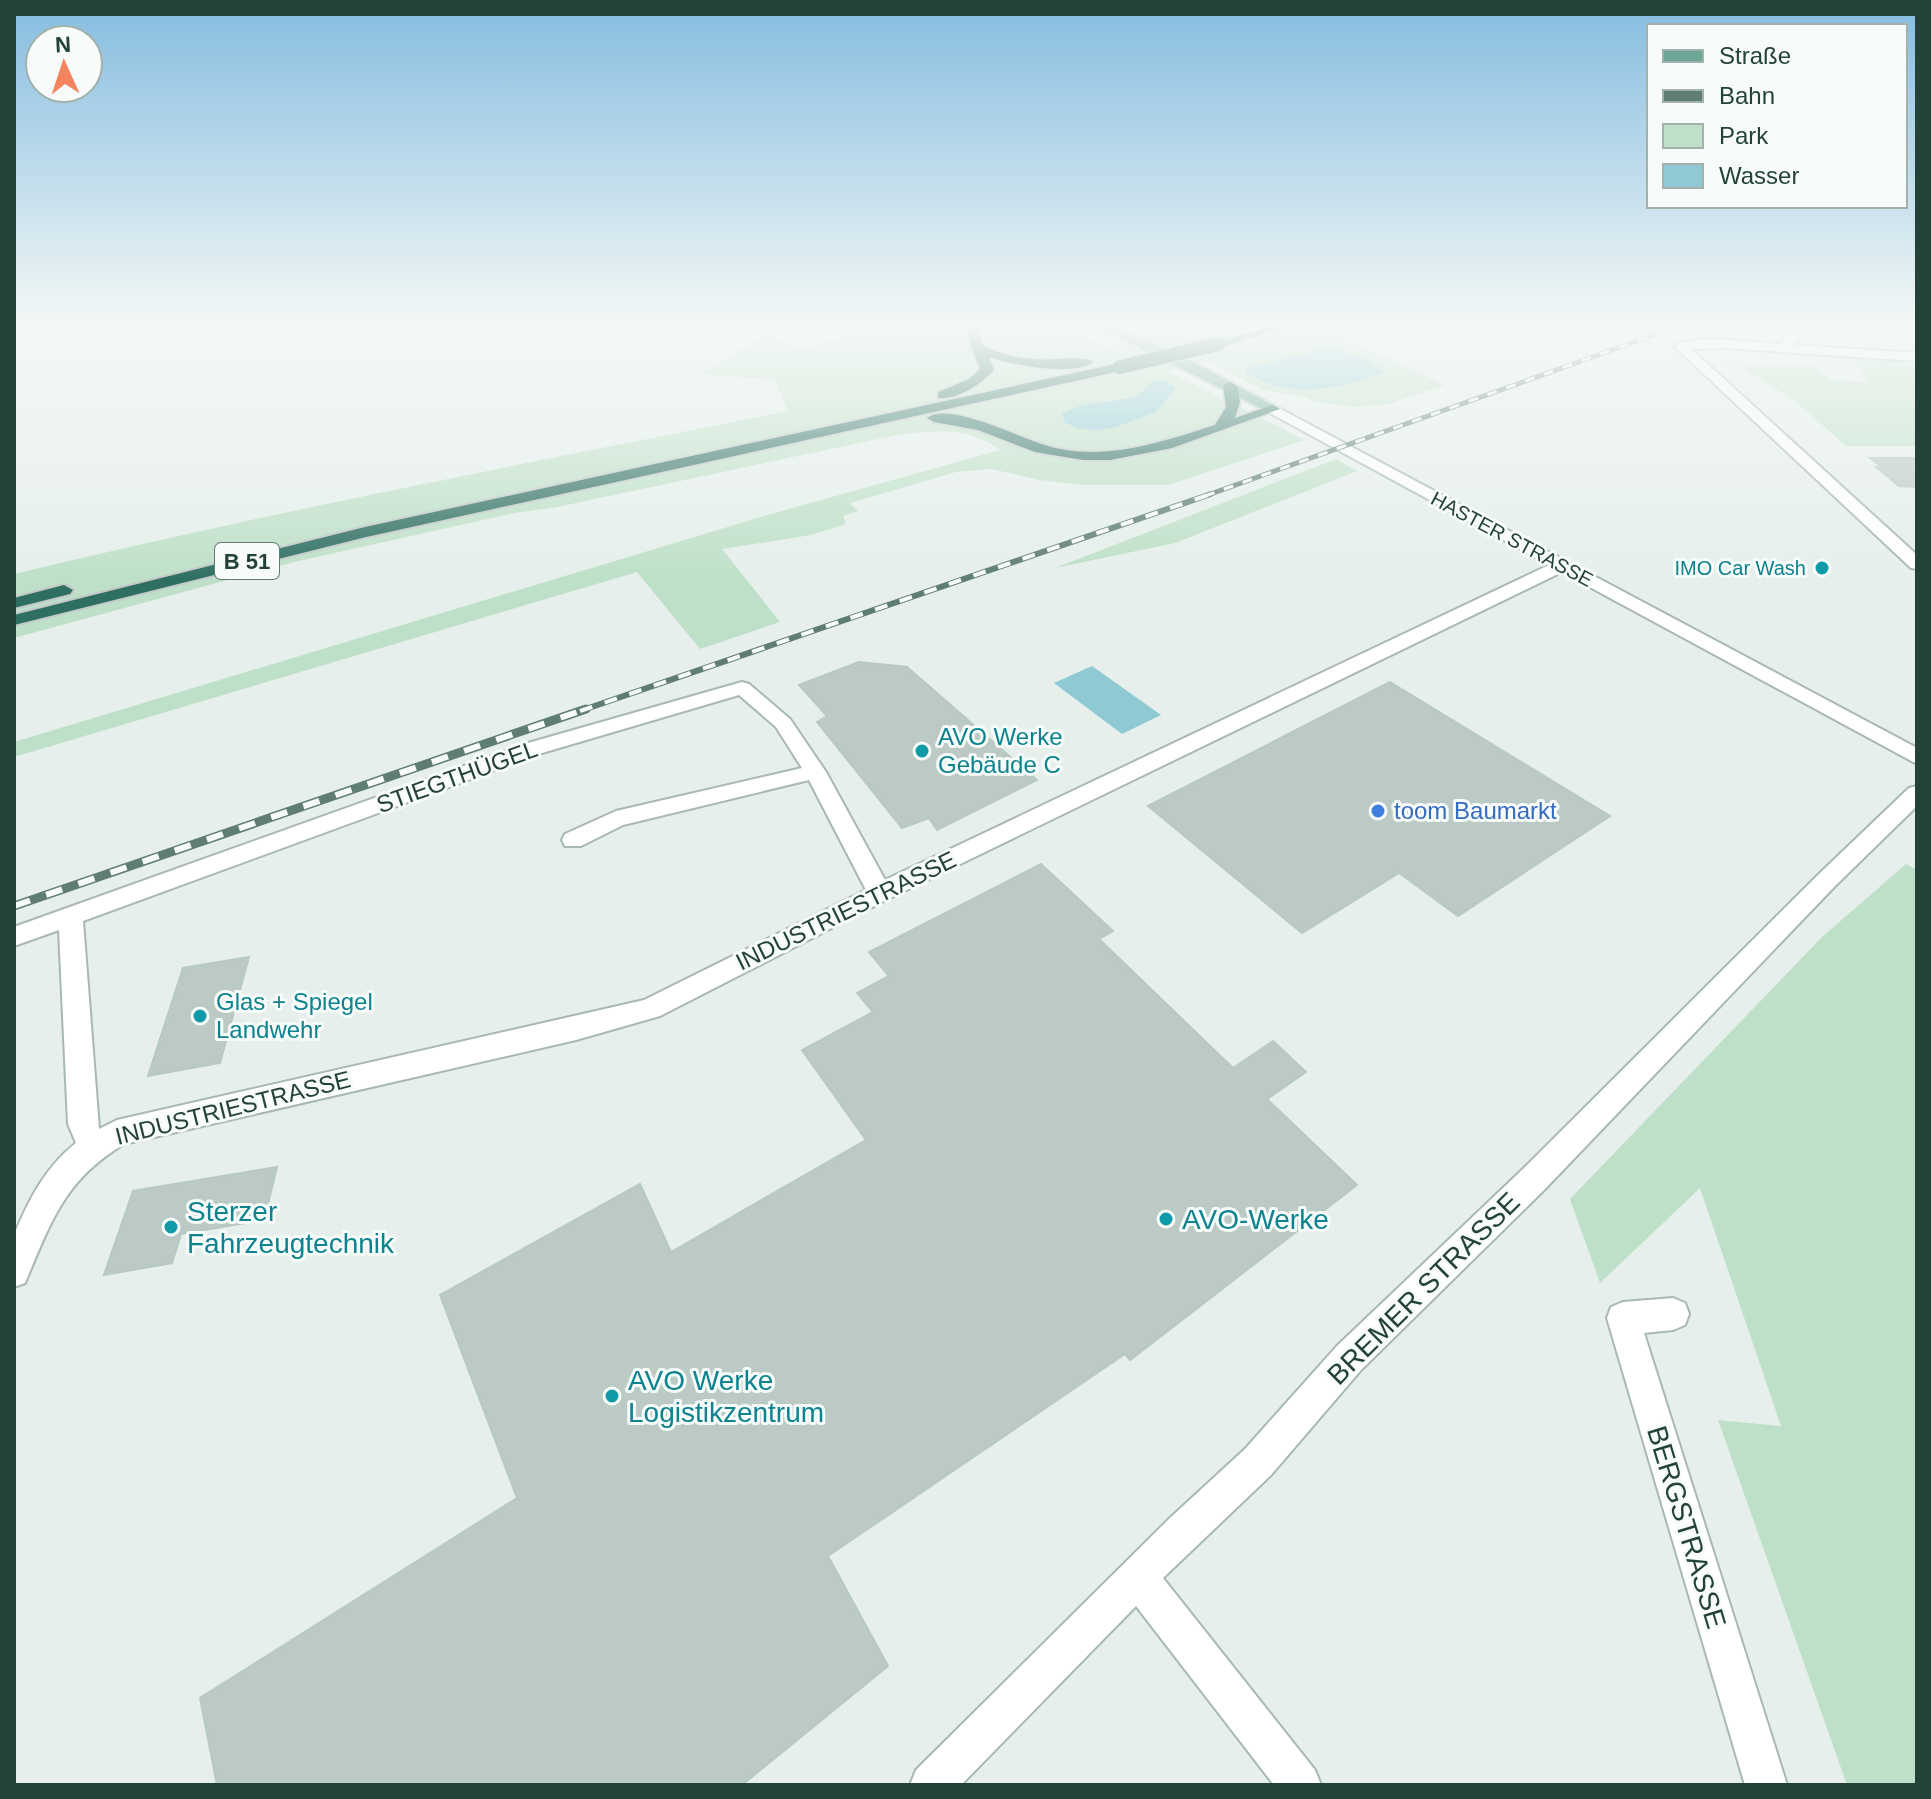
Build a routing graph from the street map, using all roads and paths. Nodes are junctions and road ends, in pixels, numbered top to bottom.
1 (875, 411) edge
2 (928, 411) edge
3 (1012, 411) edge
4 (1232, 411) edge
5 (1267, 411) edge
6 (1277, 411) edge
7 (1751, 411) edge
8 (1222, 425) junction
9 (856, 427) junction
10 (1022, 441) junction
11 (1917, 564) edge
12 (1561, 566) junction
13 (14, 603) edge
14 (14, 620) edge
15 (1917, 757) edge
16 (815, 772) junction
17 (1917, 793) edge
18 (573, 840) dead end
19 (880, 893) junction
20 (71, 917) junction
21 (14, 937) edge
22 (92, 1146) junction
23 (14, 1272) edge
24 (1673, 1314) dead end
25 (1138, 1578) junction
26 (931, 1785) edge
27 (1300, 1785) edge
28 (1766, 1785) edge

1 - 13 highway, B 51
2 - 9 highway, B 51
3 - 10 highway
4 - 8 highway
5 - 8 highway
6 - 12 street, HASTER STRASSE
7 - 11 street
8 - 10 highway
9 - 10 highway
9 - 14 highway, B 51
12 - 15 street, HASTER STRASSE
12 - 19 street, INDUSTRIESTRASSE
16 - 18 street
16 - 19 street, STIEGTHÜGEL
16 - 20 street, STIEGTHÜGEL
17 - 25 street, BREMER STRASSE
19 - 22 street, INDUSTRIESTRASSE
20 - 21 street, STIEGTHÜGEL
20 - 22 street, INDUSTRIESTRASSE
22 - 23 street, INDUSTRIESTRASSE
24 - 28 street, BERGSTRASSE
25 - 26 street, BREMER STRASSE
25 - 27 street

